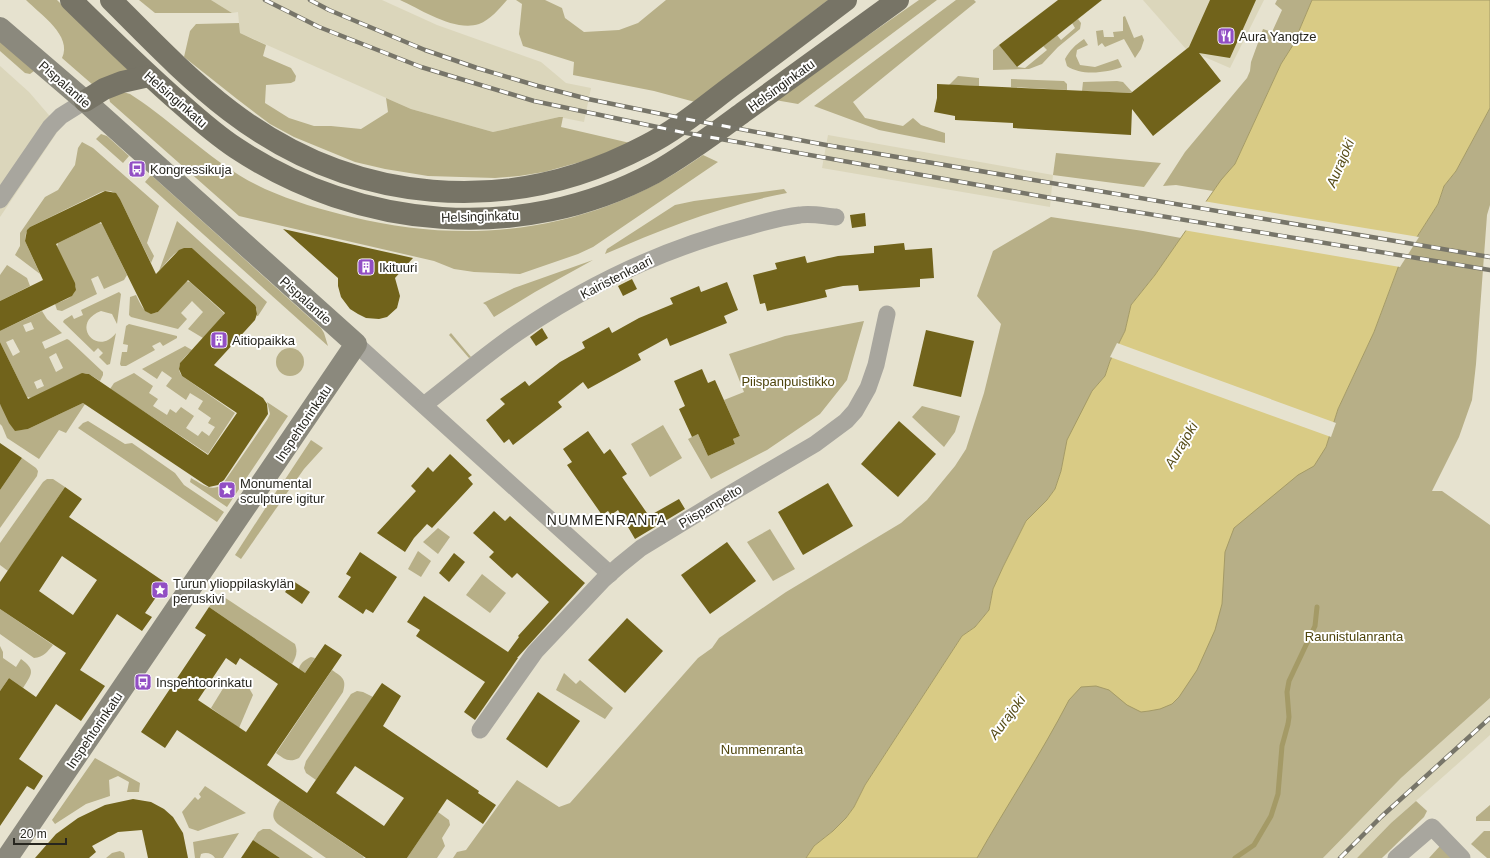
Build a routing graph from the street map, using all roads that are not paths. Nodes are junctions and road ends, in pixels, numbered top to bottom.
1 (71, 0) edge
2 (111, 0) edge
3 (846, 0) edge
4 (898, 0) edge
5 (0, 28) edge
6 (149, 76) junction
7 (85, 101) junction
8 (0, 200) edge
9 (836, 217) dead end
10 (887, 314) dead end
11 (356, 344) junction
12 (424, 405) junction
13 (610, 574) junction
14 (480, 730) dead end
15 (7, 858) edge
16 (1396, 858) edge
17 (1462, 858) edge

1 - 6 main road, Helsinginkatu
2 - 3 main road, Helsinginkatu
4 - 6 main road, Helsinginkatu
5 - 7 street, Pispalantie
6 - 7 main road
7 - 8 street
7 - 11 street, Pispalantie
9 - 12 street, Kairistenkaari
10 - 13 street, Piispanpelto
11 - 12 street, Pispalantie
11 - 15 street, Inspehtorinkatu
12 - 13 street, Pispalantie
13 - 14 street, Piispanpelto
16 - 17 street

